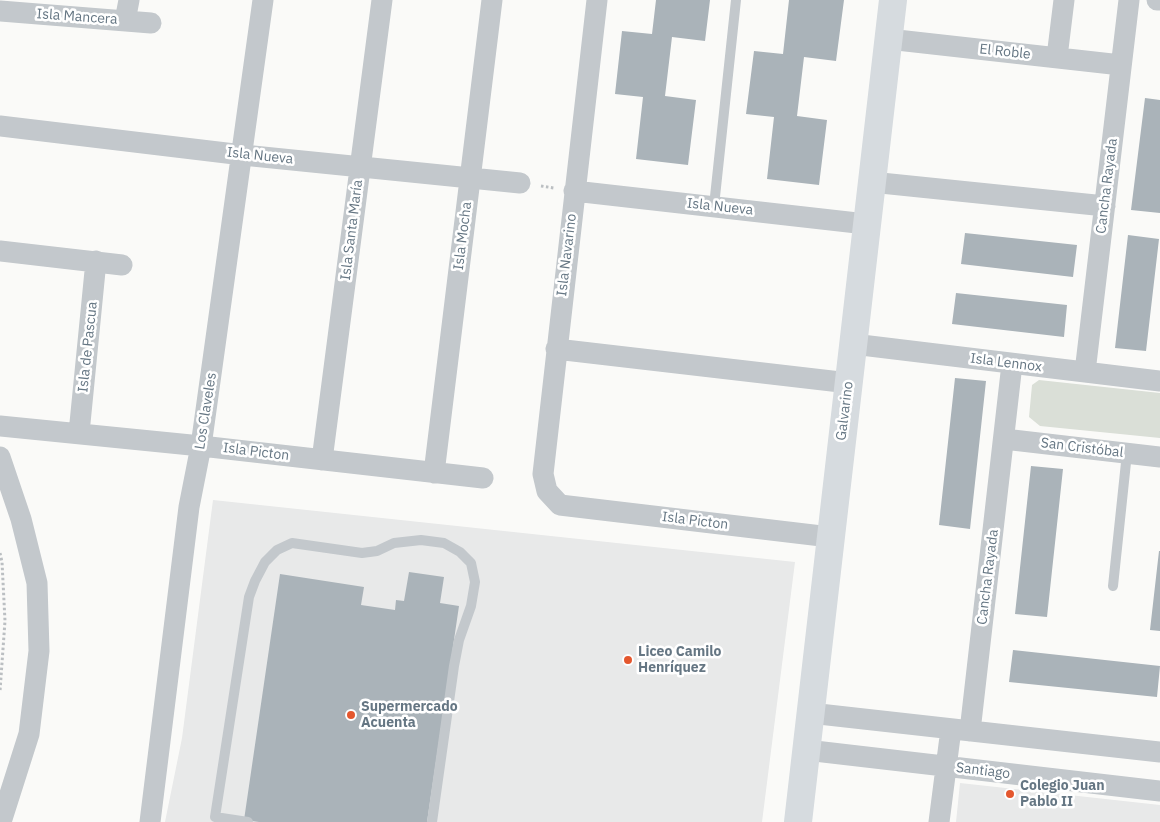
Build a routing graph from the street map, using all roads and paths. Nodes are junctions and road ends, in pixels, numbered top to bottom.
1 (129, 0) edge
2 (263, 0) edge
3 (382, 0) edge
4 (492, 0) edge
5 (597, 0) edge
6 (736, 0) edge
7 (893, 0) edge
8 (1064, 0) edge
9 (1129, 0) edge
10 (0, 11) edge
11 (125, 21) junction
12 (151, 23) dead end
13 (888, 39) junction
14 (1057, 58) junction
15 (1121, 65) junction
16 (0, 126) edge
17 (243, 155) junction
18 (360, 166) junction
19 (470, 178) junction
20 (871, 182) junction
21 (520, 183) joint
22 (574, 191) junction
23 (714, 206) junction
24 (1105, 206) junction
25 (866, 224) junction
26 (0, 251) edge
27 (96, 261) junction
28 (122, 265) dead end
29 (853, 344) junction
30 (556, 349) junction
31 (1012, 364) junction
32 (1085, 372) junction
33 (1160, 381) edge
34 (849, 383) junction
35 (0, 426) edge
36 (79, 433) junction
37 (1004, 439) junction
38 (201, 446) junction
39 (1127, 453) junction
40 (0, 457) edge
41 (1160, 457) edge
42 (322, 460) junction
43 (434, 473) junction
44 (482, 478) dead end
45 (560, 505) joint
46 (830, 537) junction
47 (0, 553) edge
48 (1113, 586) dead end
49 (0, 691) edge
50 (810, 713) junction
51 (961, 730) junction
52 (806, 750) junction
53 (1160, 752) edge
54 (946, 767) junction
55 (1160, 791) edge
56 (1, 822) edge
57 (150, 822) edge
58 (248, 822) edge
59 (432, 822) edge
60 (798, 822) edge
61 (939, 822) edge

1 - 11 street, Isla Mancera
2 - 17 street, Los Claveles
3 - 18 street, Isla Santa María
4 - 19 street, Isla Mocha
5 - 22 street, Isla Navarino
6 - 23 lane
7 - 13 main road, Galvarino
8 - 14 street
9 - 15 street, Cancha Rayada
10 - 11 street, Isla Mancera
11 - 12 street, Isla Mancera
13 - 14 street, El Roble
13 - 20 main road, Galvarino
14 - 15 street, El Roble
15 - 24 street, Cancha Rayada
16 - 17 street, Isla Nueva
17 - 18 street, Isla Nueva
17 - 38 street, Los Claveles
18 - 19 street, Isla Nueva
18 - 42 street, Isla Santa María
19 - 21 street, Isla Nueva
19 - 43 street, Isla Mocha
20 - 24 street
20 - 25 main road, Galvarino
21 - 22 path
22 - 23 street, Isla Nueva
22 - 30 street, Isla Navarino
23 - 25 street, Isla Nueva
24 - 32 street, Cancha Rayada
25 - 29 main road, Galvarino
26 - 27 street
27 - 28 street
27 - 36 street, Isla de Pascua
29 - 31 street, Isla Lennox
29 - 34 main road, Galvarino
30 - 34 street
30 - 45 street, Isla Navarino
31 - 32 street, Isla Lennox
31 - 37 street, Cancha Rayada
32 - 33 street, Isla Lennox
34 - 46 main road, Galvarino
35 - 36 street, Isla Picton
36 - 38 street, Isla Picton
37 - 39 street, San Cristóbal
37 - 51 street, Cancha Rayada
38 - 42 street, Isla Picton
38 - 57 street, Los Claveles
39 - 41 street, San Cristóbal
39 - 48 lane
40 - 56 street
42 - 43 street, Isla Picton
43 - 44 street, Isla Picton
45 - 46 street, Isla Picton
46 - 50 main road, Galvarino
47 - 49 path
50 - 51 street
50 - 52 main road, Galvarino
51 - 53 street
51 - 54 street, Cancha Rayada
52 - 54 street, Santiago
52 - 60 main road, Galvarino
54 - 55 street, Santiago
54 - 61 street, Cancha Rayada
58 - 59 lane

